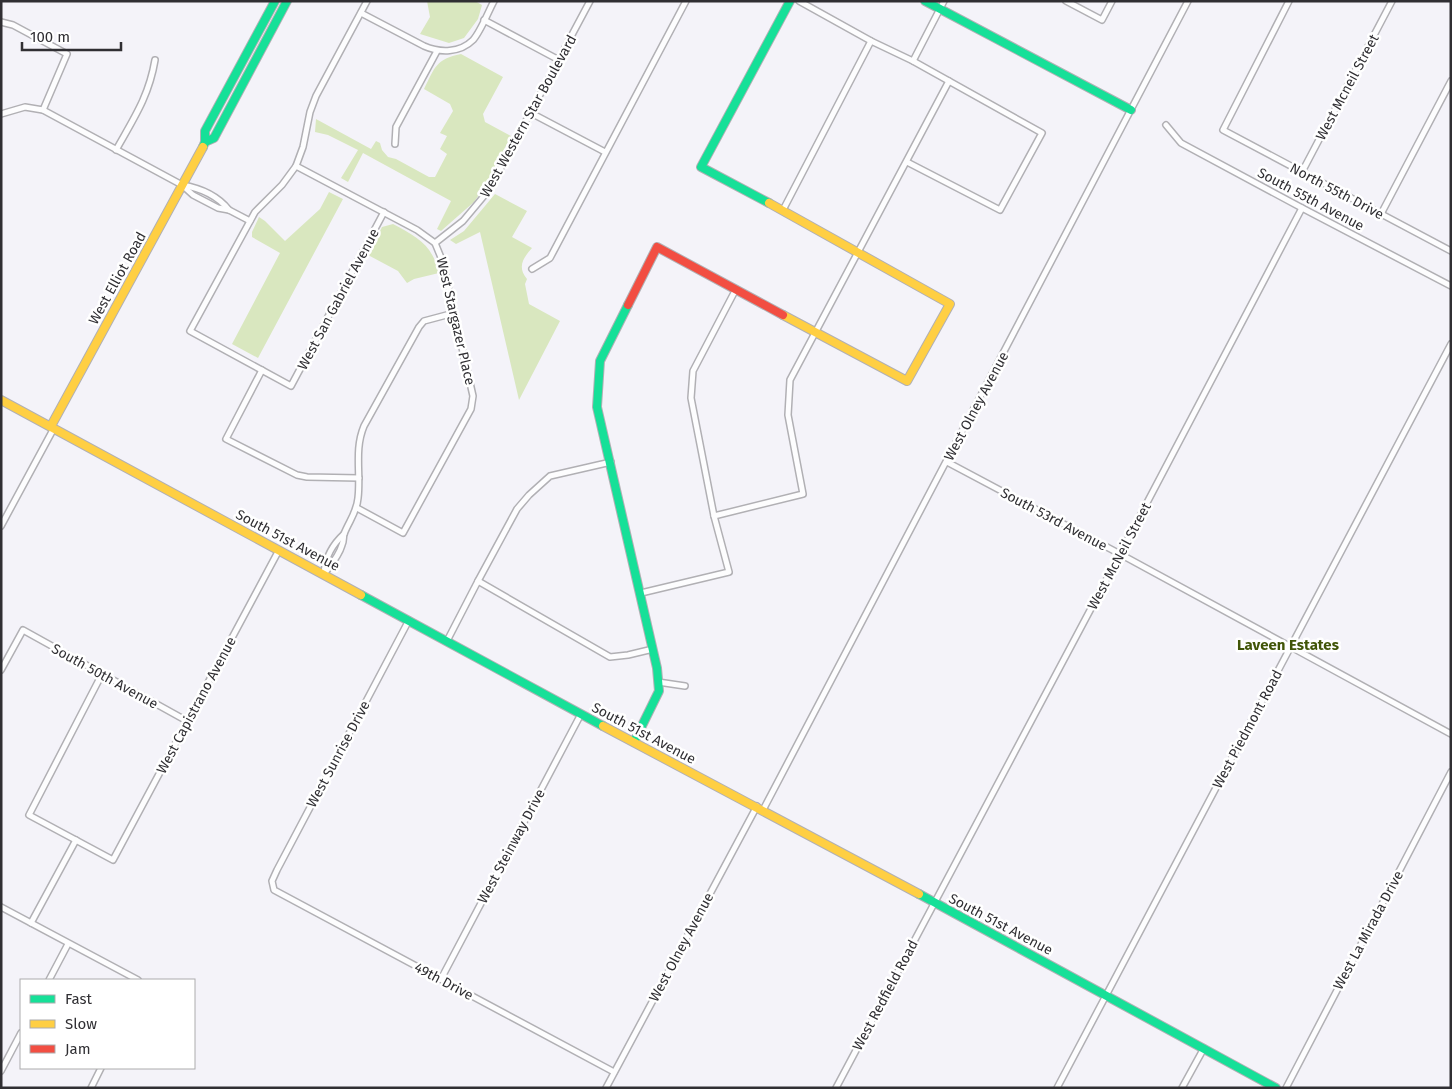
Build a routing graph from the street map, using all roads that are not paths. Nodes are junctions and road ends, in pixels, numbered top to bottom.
1 (275, 1) edge
2 (287, 1) edge
3 (367, 1) edge
4 (494, 1) edge
5 (590, 1) edge
6 (686, 1) edge
7 (790, 1) edge
8 (798, 1) edge
9 (925, 1) edge
10 (944, 1) edge
11 (1066, 1) edge
12 (1112, 1) edge
13 (1188, 1) edge
14 (1288, 1) edge
15 (1392, 1) edge
16 (940, 9) junction
17 (361, 12) junction
18 (484, 20) junction
19 (1, 22) edge
20 (871, 41) junction
21 (437, 51) junction
22 (155, 60) dead end
23 (559, 60) junction
24 (913, 61) junction
25 (949, 81) junction
26 (1451, 81) edge
27 (43, 110) junction
28 (1131, 110) junction
29 (531, 113) junction
30 (1, 114) edge
31 (1166, 126) dead end
32 (206, 142) junction
33 (395, 144) dead end
34 (116, 150) junction
35 (605, 152) junction
36 (907, 162) junction
37 (296, 166) junction
38 (1302, 172) junction
39 (182, 185) junction
40 (1302, 208) junction
41 (783, 210) junction
42 (384, 212) junction
43 (1382, 214) junction
44 (250, 221) junction
45 (435, 243) junction
46 (858, 251) junction
47 (1451, 251) edge
48 (532, 270) dead end
49 (1451, 286) edge
50 (736, 289) junction
51 (454, 313) junction
52 (816, 332) junction
53 (1451, 344) edge
54 (262, 370) junction
55 (1, 400) edge
56 (52, 427) junction
57 (611, 462) junction
58 (947, 462) junction
59 (359, 478) junction
60 (357, 508) junction
61 (714, 516) junction
62 (1, 526) edge
63 (279, 550) junction
64 (1120, 554) junction
65 (324, 574) junction
66 (478, 581) junction
67 (641, 593) junction
68 (408, 620) junction
69 (447, 641) junction
70 (1291, 647) junction
71 (653, 649) junction
72 (1, 670) edge
73 (102, 674) junction
74 (658, 682) junction
75 (686, 686) dead end
76 (581, 714) junction
77 (187, 721) junction
78 (1451, 734) edge
79 (634, 742) junction
80 (1451, 772) edge
81 (760, 808) junction
82 (76, 840) junction
83 (274, 890) joint
84 (934, 902) junction
85 (1, 907) edge
86 (31, 923) junction
87 (68, 944) junction
88 (50, 979) edge
89 (136, 979) edge
90 (440, 979) junction
91 (1106, 995) junction
92 (20, 1035) edge
93 (1204, 1048) junction
94 (100, 1069) edge
95 (1, 1071) edge
96 (614, 1072) junction
97 (91, 1088) edge
98 (606, 1088) edge
99 (836, 1088) edge
100 (1057, 1088) edge
101 (1182, 1088) edge
102 (1276, 1088) edge
103 (1286, 1088) edge

1 - 32 main road, West Elliot Road
2 - 32 main road, West Elliot Road
3 - 17 street
4 - 18 street
5 - 23 street, West Western Star Boulevard
6 - 35 street
7 - 41 main road
8 - 20 street
9 - 16 main road
10 - 16 street
11 - 12 street
13 - 28 street, West Olney Avenue
14 - 38 street, North 55th Drive
15 - 38 street, West Mcneil Street
16 - 24 street
16 - 28 main road
17 - 21 street
17 - 37 street
18 - 21 street
18 - 23 street
19 - 27 street
20 - 24 street
20 - 41 street
21 - 33 street
22 - 34 street
23 - 29 street, West Western Star Boulevard
24 - 25 street
25 - 36 street
25 - 36 street
26 - 43 street
27 - 30 street
27 - 34 street
28 - 58 street, West Olney Avenue
29 - 35 street
29 - 45 street, West Western Star Boulevard
31 - 40 street, South 55th Avenue
32 - 39 main road, West Elliot Road
34 - 39 street
35 - 48 street
36 - 46 street
37 - 42 street
37 - 44 street
38 - 43 street, North 55th Drive
39 - 44 street
39 - 56 main road, West Elliot Road
40 - 49 street, South 55th Avenue
40 - 64 street, West McNeil Street
41 - 46 main road
42 - 45 street
42 - 54 street, West San Gabriel Avenue
43 - 47 street, North 55th Drive
44 - 54 street
45 - 51 street, West Stargazer Place
46 - 52 street
46 - 52 main road
50 - 52 main road
50 - 57 main road
50 - 61 street
51 - 59 street
51 - 60 street, West Stargazer Place
52 - 61 street
53 - 70 street, West Piedmont Road
54 - 59 street
55 - 56 main road, South 51st Avenue
56 - 62 street, West Elliot Road
56 - 63 main road, South 51st Avenue
57 - 66 street
57 - 67 main road
58 - 64 street, South 53rd Avenue
58 - 81 street, West Olney Avenue
59 - 60 street
60 - 65 street
61 - 67 street
63 - 65 main road, South 51st Avenue
63 - 77 street, West Capistrano Avenue
64 - 70 street, South 53rd Avenue
64 - 84 street, West McNeil Street
65 - 68 main road, South 51st Avenue
66 - 69 street
66 - 71 street
67 - 71 main road
68 - 69 main road, South 51st Avenue
68 - 83 street, West Sunrise Drive
69 - 76 main road, South 51st Avenue
70 - 78 street, South 53rd Avenue
70 - 91 street, West Piedmont Road
71 - 74 main road
72 - 73 street, South 50th Avenue
73 - 77 street, South 50th Avenue
73 - 82 street
74 - 75 street
74 - 79 main road
76 - 79 main road, South 51st Avenue
76 - 90 street, West Steinway Drive
77 - 82 street, West Capistrano Avenue
79 - 81 main road, South 51st Avenue
80 - 103 street, West La Mirada Drive
81 - 84 main road, South 51st Avenue
81 - 96 street, West Olney Avenue
82 - 86 street
83 - 90 street, 49th Drive
84 - 91 main road, South 51st Avenue
84 - 99 street, West Redfield Road
85 - 86 street
86 - 87 street
87 - 88 street
87 - 89 street
90 - 96 street, 49th Drive
91 - 93 main road, South 51st Avenue
91 - 100 street, West Piedmont Road
92 - 95 street
93 - 101 street
93 - 102 main road, South 51st Avenue
94 - 97 street
96 - 98 street, West Olney Avenue

